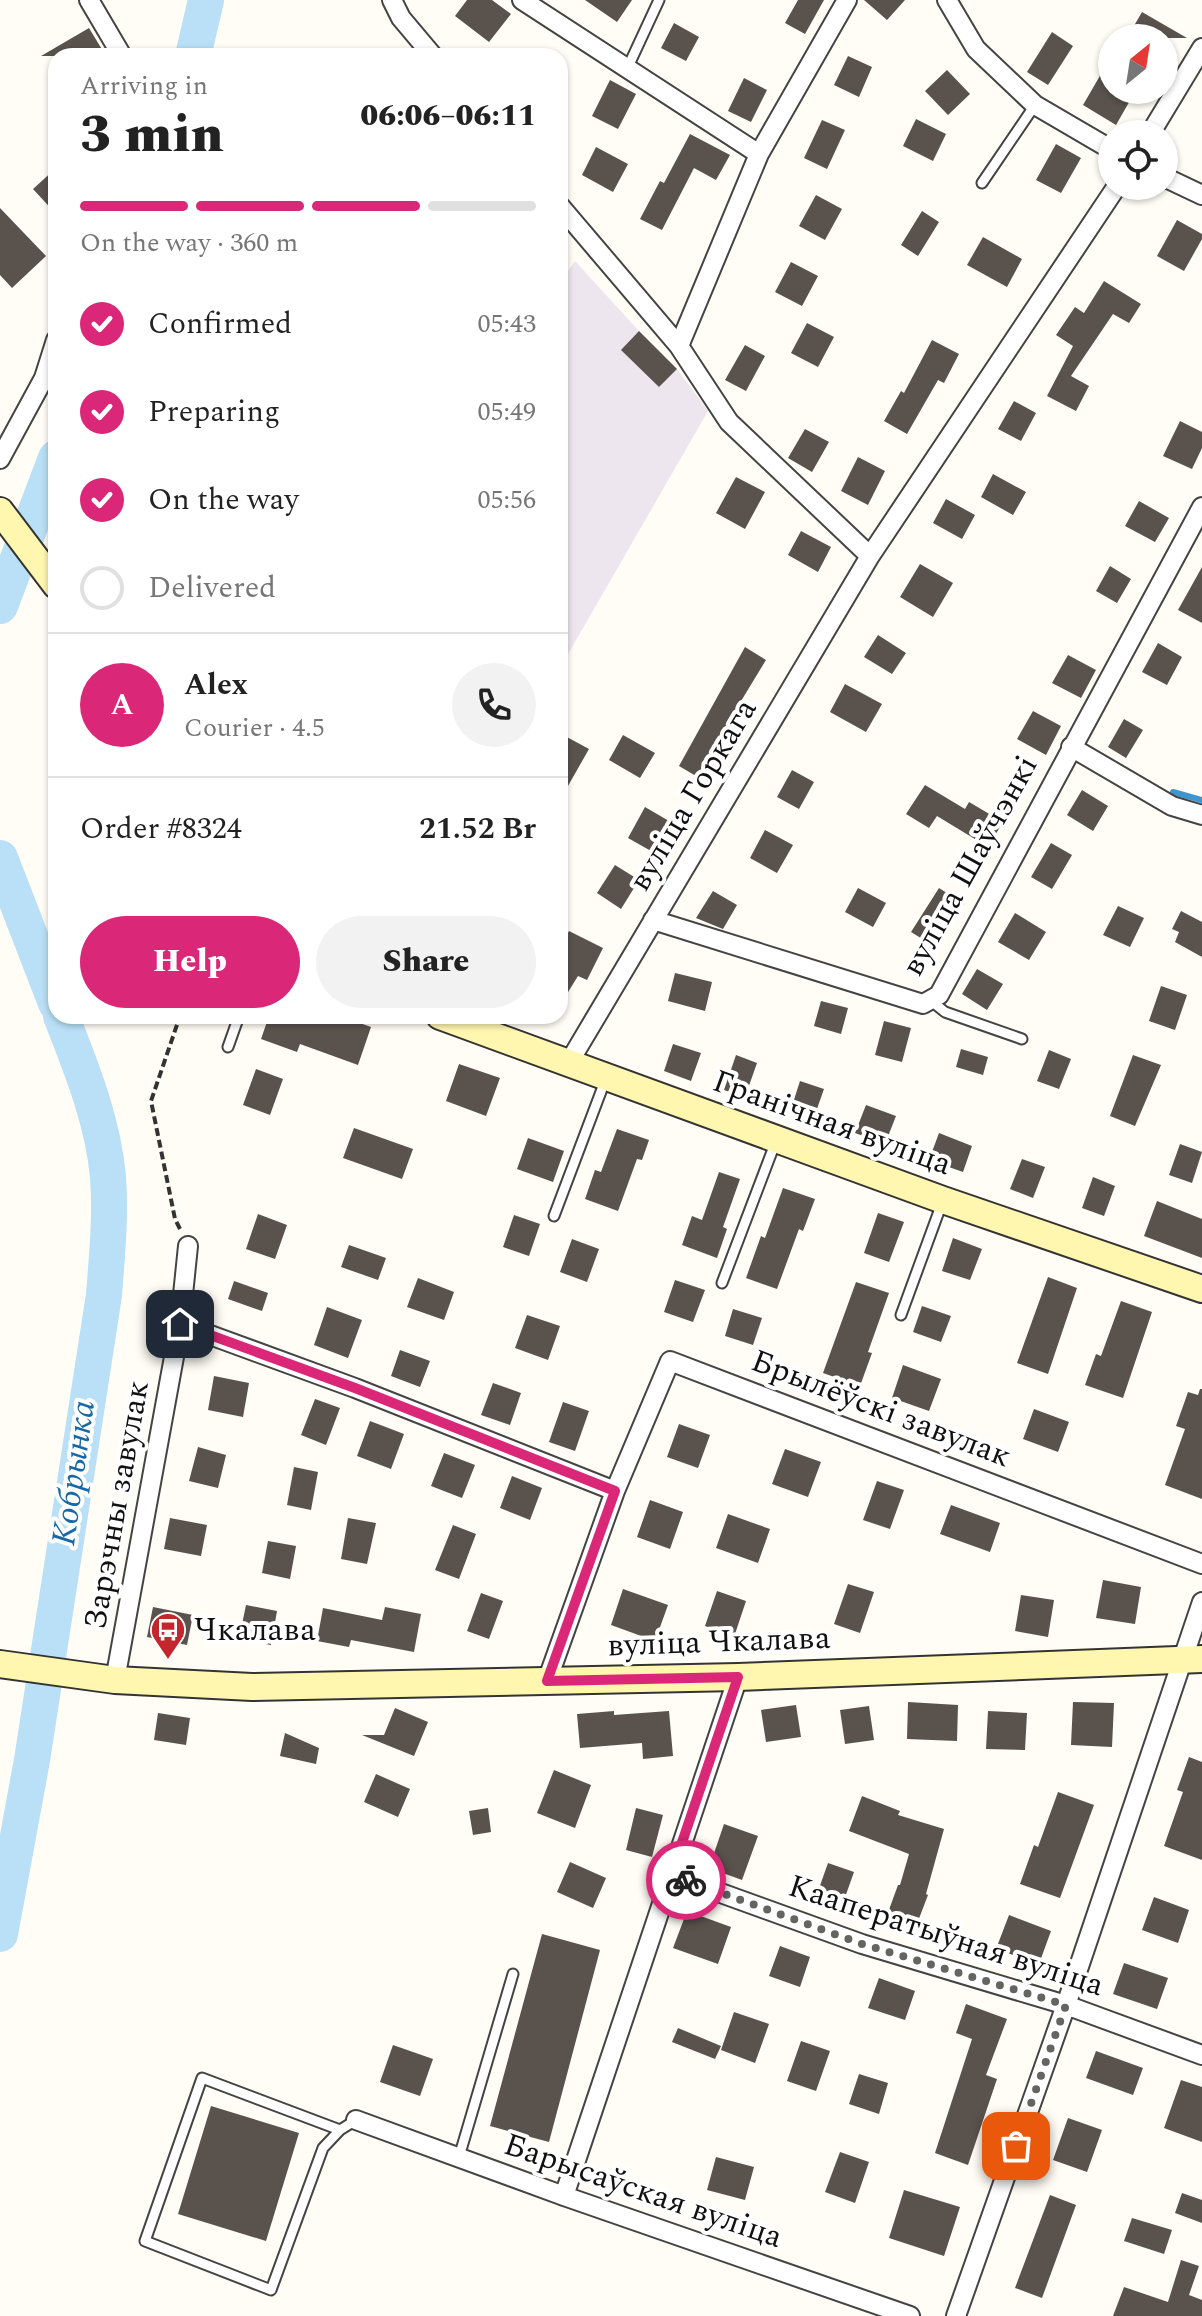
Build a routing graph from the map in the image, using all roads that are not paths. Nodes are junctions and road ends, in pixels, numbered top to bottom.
1 (89, 0) edge
2 (392, 0) edge
3 (522, 0) edge
4 (659, 0) edge
5 (847, 0) edge
6 (947, 0) edge
7 (117, 48) edge
8 (426, 48) edge
9 (1202, 48) edge
10 (627, 69) junction
11 (1035, 105) junction
12 (1158, 120) edge
13 (1098, 142) edge
14 (759, 154) junction
15 (982, 183) dead end
16 (1178, 184) edge
17 (1202, 195) edge
18 (1108, 200) edge
19 (568, 215) edge
20 (679, 346) junction
21 (48, 365) edge
22 (0, 459) edge
23 (1202, 507) edge
24 (5, 518) edge
25 (870, 556) junction
26 (48, 573) edge
27 (1071, 747) junction
28 (1202, 815) edge
29 (653, 920) junction
30 (930, 1000) junction
31 (236, 1024) edge
32 (461, 1024) edge
33 (1022, 1039) dead end
34 (228, 1047) dead end
35 (568, 1064) junction
36 (606, 1077) junction
37 (777, 1137) junction
38 (943, 1200) junction
39 (554, 1216) dead end
40 (188, 1246) road end
41 (722, 1283) dead end
42 (1202, 1289) edge
43 (901, 1315) dead end
44 (180, 1324) junction
45 (615, 1491) junction
46 (1202, 1564) edge
47 (1202, 1602) edge
48 (1193, 1658) edge
49 (11, 1666) edge
50 (738, 1677) junction
51 (115, 1680) junction
52 (547, 1681) junction
53 (671, 1875) junction
54 (513, 1974) dead end
55 (1066, 2005) junction
56 (1202, 2055) edge
57 (348, 2125) junction
58 (459, 2157) junction
59 (564, 2196) junction
60 (910, 2316) edge
61 (956, 2316) edge

1 - 7 street
2 - 8 street
3 - 10 street
4 - 10 lane
5 - 14 street
6 - 11 street
9 - 12 street
10 - 14 street
11 - 13 street
11 - 15 lane
14 - 20 street
16 - 17 street
18 - 25 street, вуліца Горкага
19 - 20 street
20 - 25 street
21 - 22 street
23 - 27 street, вуліца Шаўчэнкі
24 - 26 main road
25 - 29 street, вуліца Горкага
27 - 28 street
27 - 30 street, вуліца Шаўчэнкі
29 - 30 street, вуліца Шаўчэнкі
29 - 35 street, вуліца Горкага
30 - 33 lane
31 - 34 lane
32 - 35 main road, Гранічная вуліца
35 - 36 main road, Гранічная вуліца
36 - 37 main road, Гранічная вуліца
36 - 39 lane
37 - 38 main road, Гранічная вуліца
37 - 41 lane
38 - 42 main road, Гранічная вуліца
38 - 43 lane
40 - 44 street, Зарэчны завулак
44 - 45 street
44 - 51 street, Зарэчны завулак
45 - 46 street, Брылёўскі завулак
45 - 52 street, Брылёўскі завулак
47 - 48 street
48 - 50 main road, вуліца Чкалава
48 - 55 street
49 - 51 main road, вуліца Чкалава
50 - 52 main road, вуліца Чкалава
50 - 53 street
51 - 52 main road, вуліца Чкалава
53 - 55 street, Кааператыўная вуліца
53 - 59 street
54 - 58 lane
55 - 56 street, Кааператыўная вуліца
55 - 61 street
57 - 57 lane
57 - 58 street, Барысаўская вуліца
58 - 59 street, Барысаўская вуліца
59 - 60 street, Барысаўская вуліца

